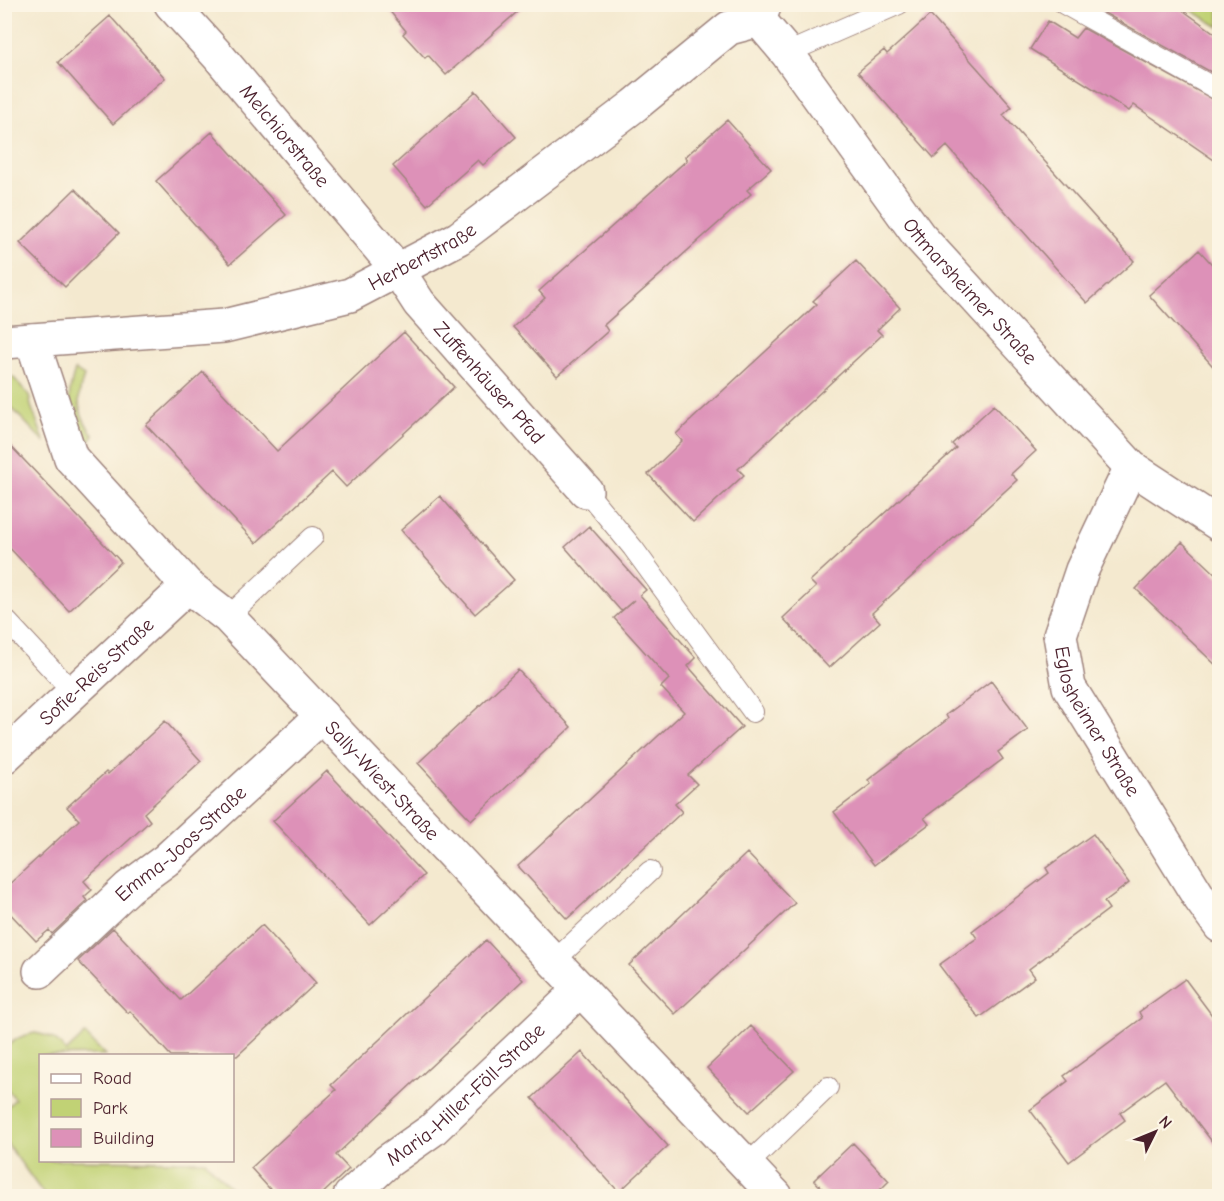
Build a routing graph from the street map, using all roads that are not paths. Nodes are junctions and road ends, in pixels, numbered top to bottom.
1 (171, 4) edge
2 (899, 4) edge
3 (1064, 4) edge
4 (762, 12) edge
5 (787, 53) junction
6 (1220, 91) edge
7 (397, 269) junction
8 (18, 341) edge
9 (1131, 467) junction
10 (586, 491) joint
11 (1220, 525) edge
12 (313, 537) dead end
13 (188, 586) junction
14 (228, 616) junction
15 (4, 618) edge
16 (74, 693) junction
17 (753, 712) dead end
18 (322, 716) junction
19 (4, 757) edge
20 (650, 871) dead end
21 (1220, 926) edge
22 (554, 961) junction
23 (40, 971) dead end
24 (581, 989) junction
25 (828, 1087) dead end
26 (747, 1165) junction
27 (350, 1197) edge
28 (777, 1197) edge

1 - 7 street, Melchiorstraße
2 - 5 lane
3 - 6 lane
4 - 5 street, Ottmarsheimer Straße
4 - 7 street, Herbertstraße
5 - 9 street, Ottmarsheimer Straße
7 - 8 street, Herbertstraße
7 - 10 street, Zuffenhäuser Pfad
8 - 13 street, Sally-Wiest-Straße
9 - 11 street, Ottmarsheimer Straße
9 - 21 street, Eglosheimer Straße
10 - 17 lane
12 - 14 lane
13 - 14 street, Sally-Wiest-Straße
13 - 16 street, Sofie-Reis-Straße
14 - 18 street, Sally-Wiest-Straße
15 - 16 lane
16 - 19 street, Sofie-Reis-Straße
18 - 22 street, Sally-Wiest-Straße
18 - 23 street, Emma-Joos-Straße
20 - 22 lane
22 - 24 street, Sally-Wiest-Straße
24 - 26 street, Sally-Wiest-Straße
24 - 27 street, Maria-Hiller-Föll-Straße
25 - 26 lane
26 - 28 street, Sally-Wiest-Straße

